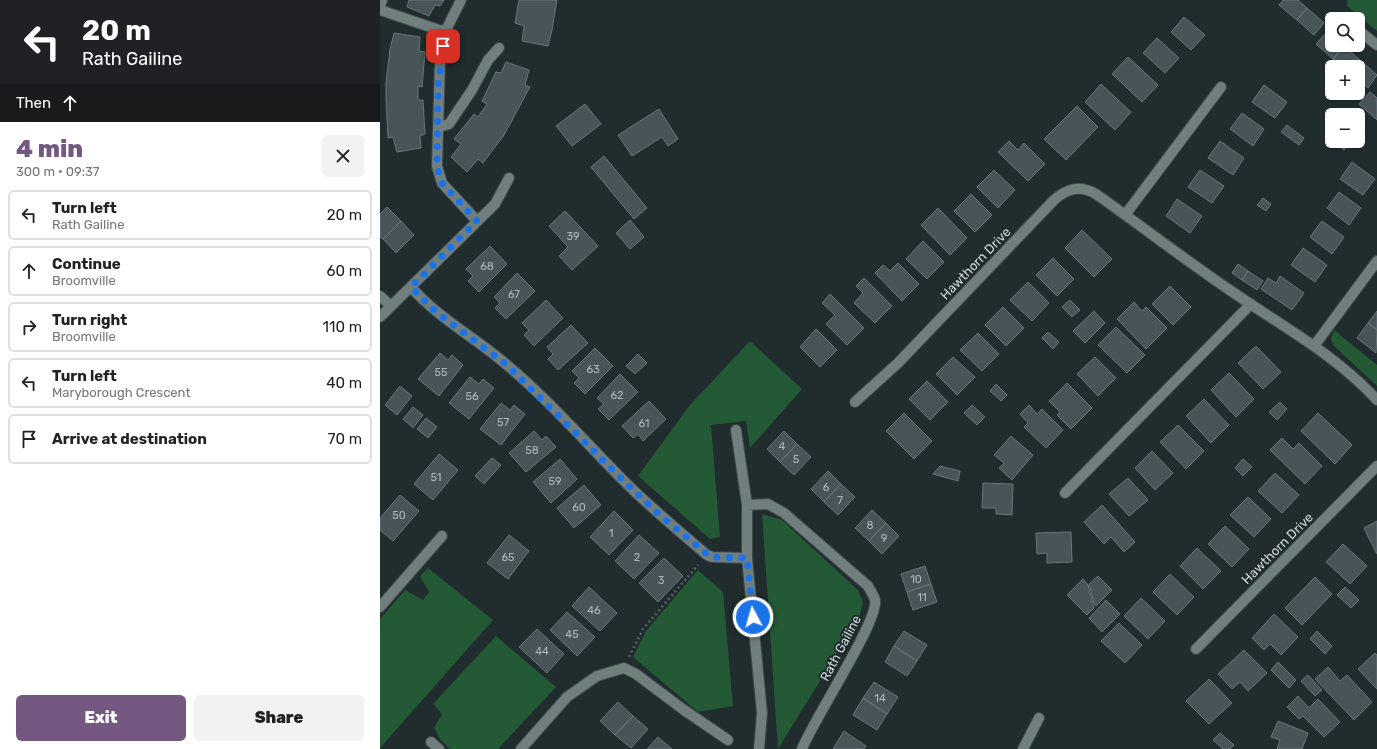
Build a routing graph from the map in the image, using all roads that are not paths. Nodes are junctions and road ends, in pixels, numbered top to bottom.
1 (382, 0) edge
2 (461, 0) edge
3 (380, 6) edge
4 (380, 10) edge
5 (445, 32) junction
6 (1365, 36) edge
7 (1377, 45) edge
8 (499, 48) dead end
9 (1221, 87) dead end
10 (439, 127) junction
11 (509, 178) dead end
12 (1125, 215) junction
13 (477, 221) junction
14 (1377, 261) edge
15 (411, 287) junction
16 (380, 296) edge
17 (1251, 304) junction
18 (391, 306) junction
19 (380, 318) edge
20 (1314, 346) junction
21 (1377, 400) edge
22 (855, 402) dead end
23 (736, 430) dead end
24 (1377, 466) edge
25 (1065, 493) dead end
26 (747, 505) junction
27 (442, 536) dead end
28 (747, 558) junction
29 (380, 607) edge
30 (1196, 649) dead end
31 (1039, 718) dead end
32 (728, 740) dead end
33 (431, 742) dead end
34 (439, 749) edge
35 (521, 749) edge
36 (759, 749) edge
37 (802, 749) edge
38 (1023, 749) edge

1 - 3 street
2 - 5 street
4 - 5 street
5 - 10 street
6 - 7 street
8 - 10 street
9 - 12 street
10 - 13 street
11 - 13 street
12 - 17 street, Hawthorn Drive
12 - 22 street, Hawthorn Drive
13 - 15 street
14 - 20 street
15 - 18 street
15 - 28 street
16 - 18 street
17 - 20 street, Hawthorn Drive
17 - 25 street
18 - 19 street
20 - 21 street, Hawthorn Drive
23 - 26 street
24 - 30 street, Hawthorn Drive
26 - 28 street
26 - 37 street, Rath Gailine
27 - 29 street
28 - 36 street
31 - 38 street
32 - 35 street
33 - 34 street

